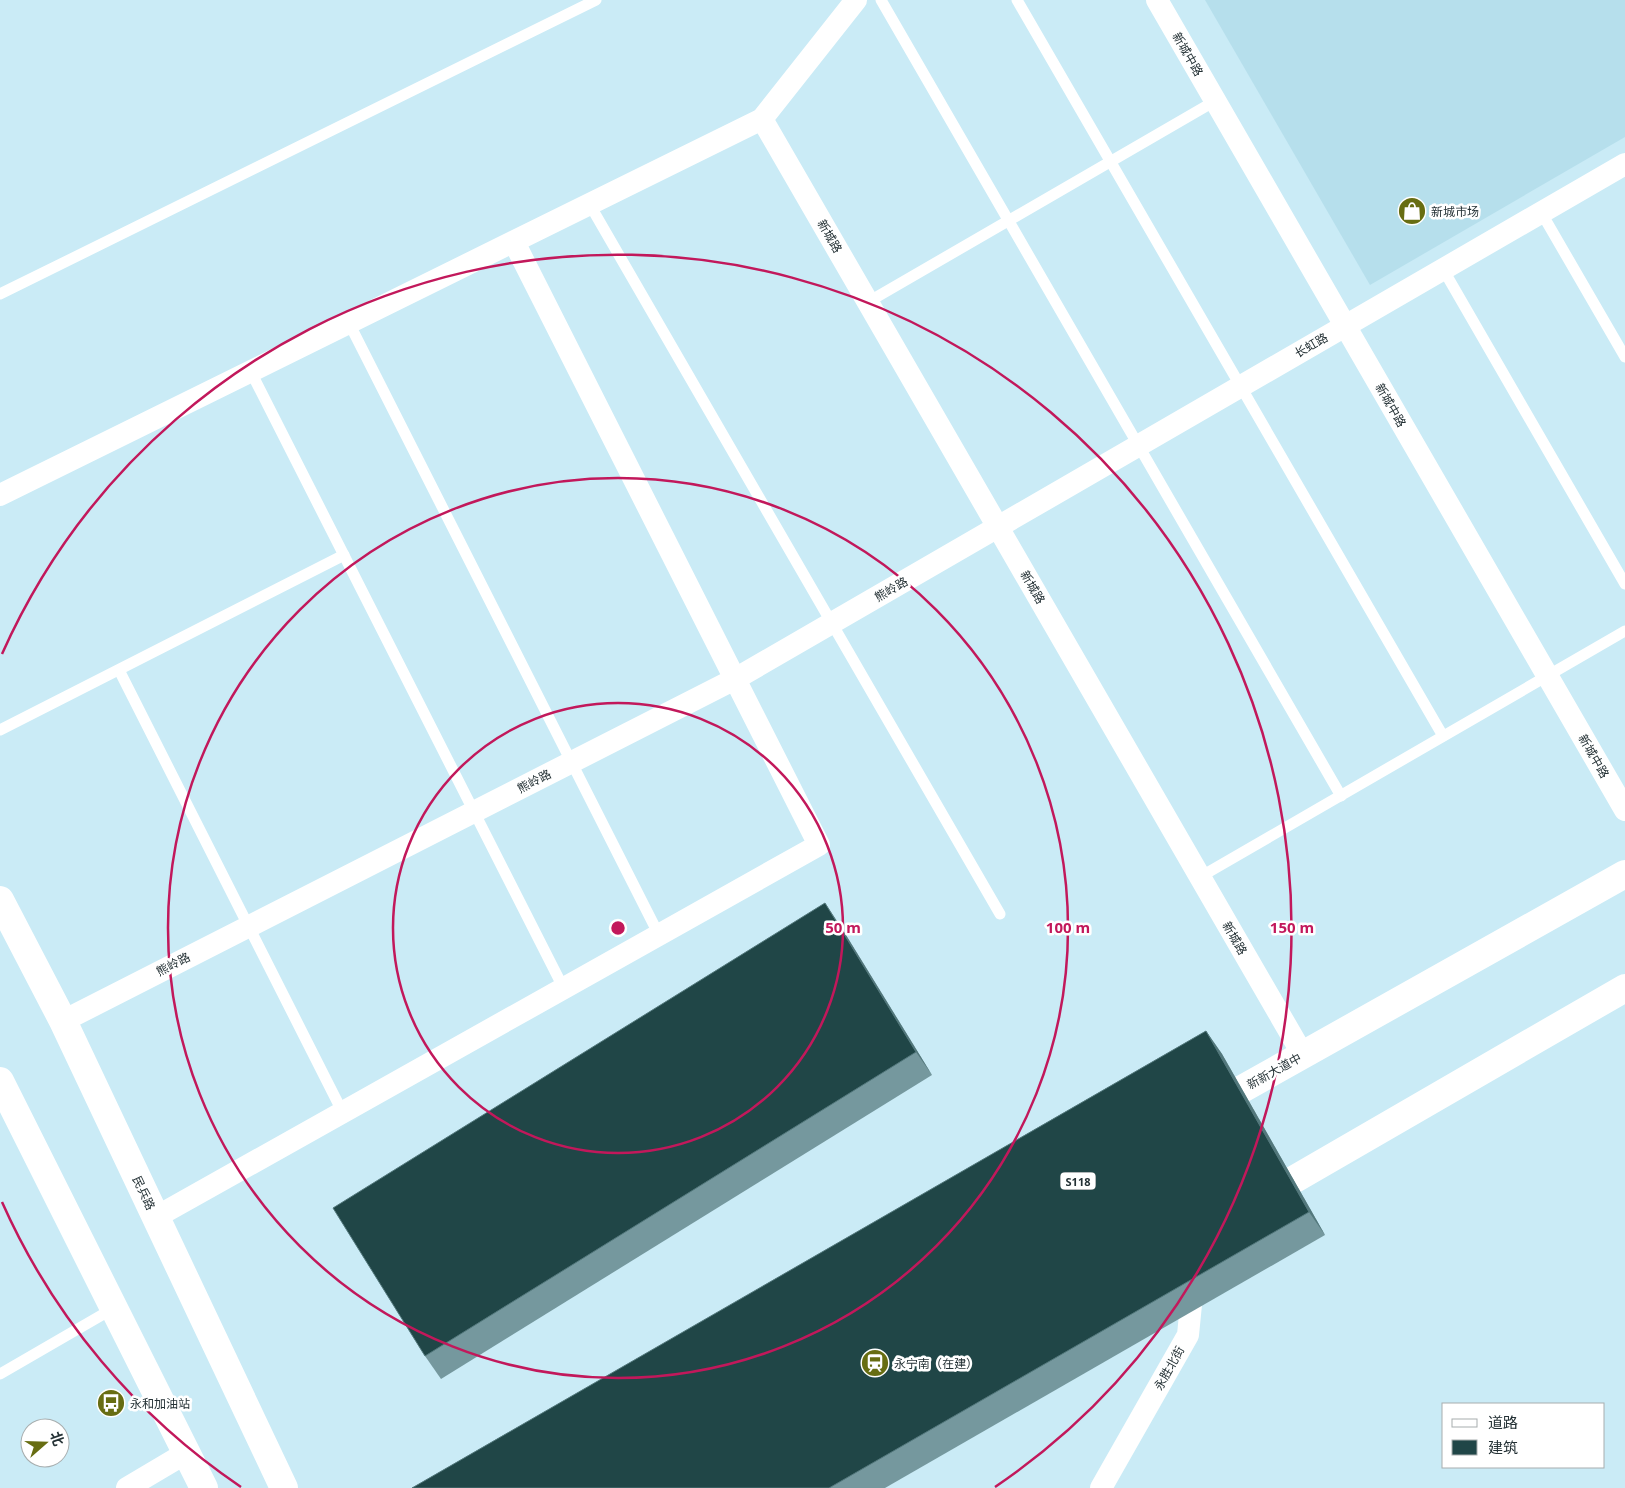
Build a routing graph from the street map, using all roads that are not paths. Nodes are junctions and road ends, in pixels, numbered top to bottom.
1 (596, 0) edge
2 (856, 0) edge
3 (881, 0) edge
4 (1017, 0) edge
5 (1157, 0) edge
6 (1215, 101) junction
7 (762, 119) junction
8 (1110, 161) junction
9 (1625, 164) edge
10 (590, 205) junction
11 (1541, 212) junction
12 (1008, 220) junction
13 (514, 242) junction
14 (1443, 269) junction
15 (0, 294) edge
16 (868, 302) junction
17 (349, 323) junction
18 (1345, 326) junction
19 (1625, 357) edge
20 (251, 372) junction
21 (1240, 386) junction
22 (1138, 446) junction
23 (0, 495) edge
24 (998, 527) junction
25 (344, 555) junction
26 (1625, 584) edge
27 (832, 623) junction
28 (1625, 631) edge
29 (119, 670) junction
30 (1547, 676) junction
31 (736, 679) junction
32 (0, 730) edge
33 (1443, 736) junction
34 (571, 762) junction
35 (1341, 796) junction
36 (1625, 810) edge
37 (474, 812) junction
38 (1625, 874) edge
39 (1200, 877) junction
40 (0, 900) edge
41 (1000, 914) dead end
42 (249, 926) junction
43 (659, 935) junction
44 (1625, 988) edge
45 (564, 989) junction
46 (63, 1021) junction
47 (1303, 1055) junction
48 (0, 1081) edge
49 (343, 1113) junction
50 (1190, 1118) edge
51 (1240, 1211) edge
52 (156, 1218) junction
53 (1195, 1262) edge
54 (114, 1308) junction
55 (0, 1374) edge
56 (186, 1453) junction
57 (127, 1488) edge
58 (204, 1488) edge
59 (284, 1488) edge
60 (1101, 1488) edge

1 - 15 lane
2 - 7 street
3 - 12 lane
4 - 8 lane
5 - 6 street, 新城中路
6 - 8 lane
6 - 18 street, 新城中路
7 - 10 street
7 - 16 street, 新城路
8 - 12 lane
8 - 21 lane
9 - 11 street, 长虹路
10 - 13 street
10 - 27 lane
11 - 14 street, 长虹路
11 - 19 lane
12 - 16 lane
12 - 22 lane
13 - 17 street
13 - 31 street
14 - 18 street, 长虹路
14 - 26 lane
16 - 24 street, 新城路
17 - 20 street
17 - 34 lane
18 - 21 street, 长虹路
18 - 30 street, 新城中路
20 - 23 street
20 - 25 lane
21 - 22 street, 长虹路
21 - 33 lane
22 - 24 street, 长虹路
22 - 35 lane
24 - 27 street, 熊岭路
24 - 39 street, 新城路
25 - 29 lane
25 - 37 lane
27 - 31 street, 熊岭路
27 - 41 lane
28 - 30 lane
29 - 32 lane
29 - 42 lane
30 - 33 lane
30 - 36 street, 新城中路
31 - 34 street, 熊岭路
31 - 43 street
33 - 35 lane
34 - 37 street, 熊岭路
34 - 43 lane
35 - 39 lane
37 - 42 street, 熊岭路
37 - 45 lane
38 - 47 main road, 新新大道中
39 - 47 street, 新城路
40 - 46 main road, 民兵路
42 - 46 street, 熊岭路
42 - 49 lane
43 - 45 street
44 - 51 main road
45 - 49 street
46 - 52 main road, 民兵路
47 - 50 main road, 新新大道中
48 - 54 main road
49 - 52 street
52 - 59 main road, 民兵路
53 - 60 street, 永胜北街
54 - 55 lane
54 - 56 main road
56 - 57 street
56 - 58 main road

